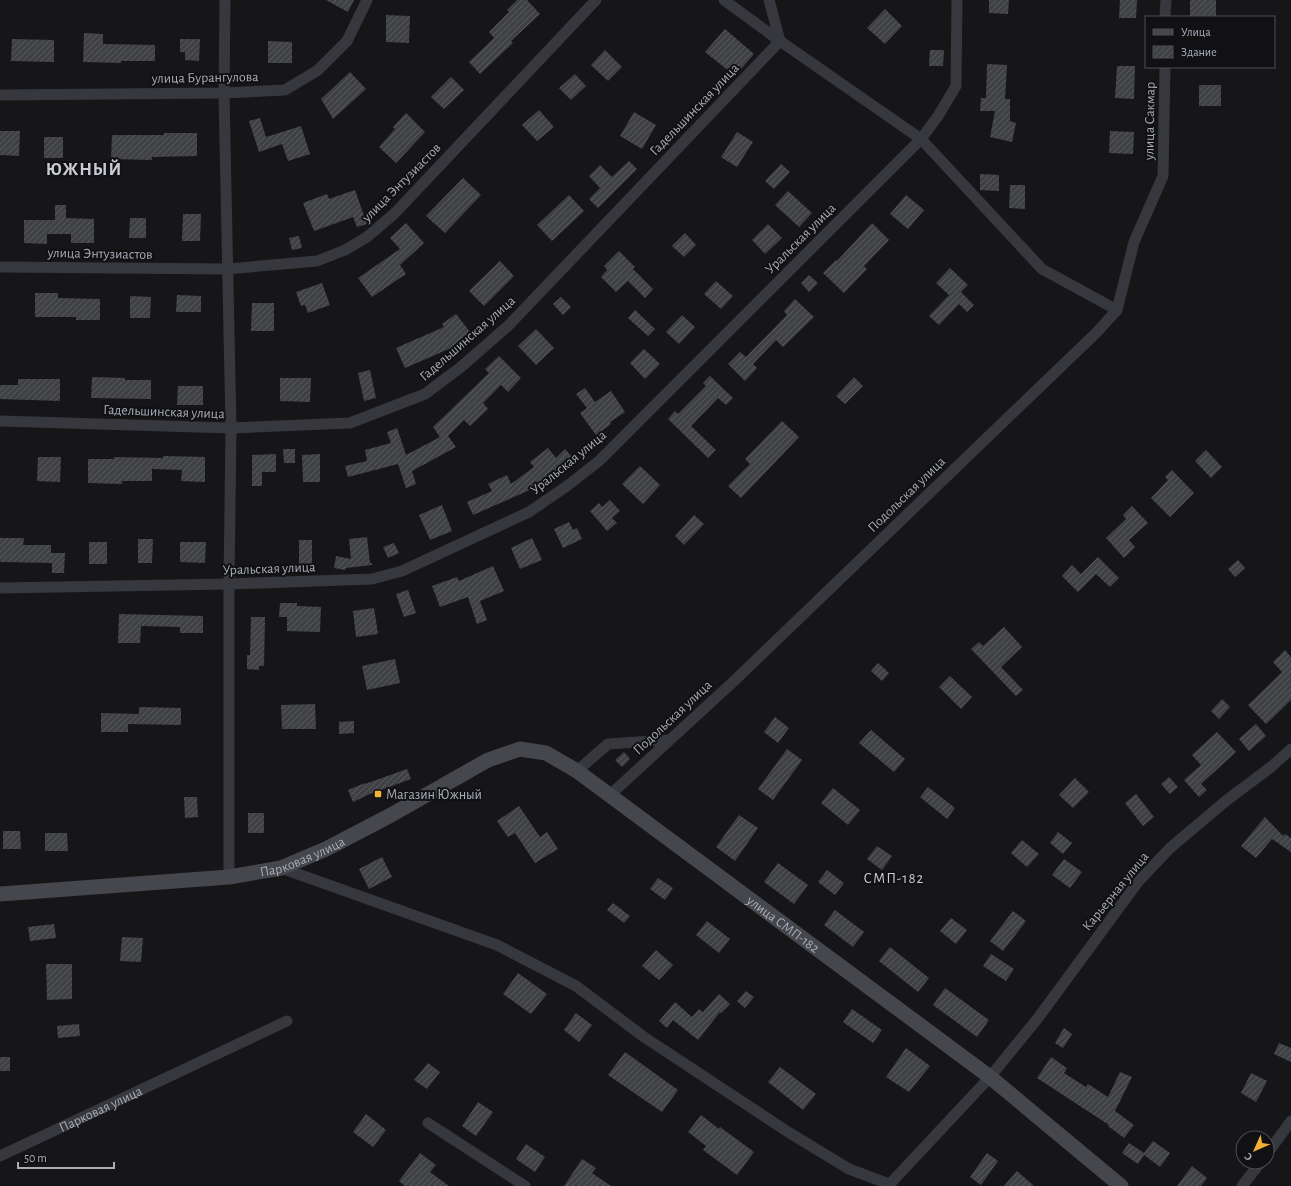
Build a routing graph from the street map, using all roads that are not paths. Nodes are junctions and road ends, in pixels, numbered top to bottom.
1 (225, 0) edge
2 (367, 0) edge
3 (596, 0) edge
4 (724, 0) edge
5 (768, 0) edge
6 (957, 0) edge
7 (1166, 0) edge
8 (1166, 16) edge
9 (780, 41) junction
10 (1165, 68) edge
11 (224, 93) junction
12 (0, 95) edge
13 (921, 139) junction
14 (1163, 176) joint
15 (0, 267) edge
16 (228, 269) junction
17 (1117, 310) junction
18 (0, 421) edge
19 (231, 428) junction
20 (229, 584) junction
21 (0, 588) edge
22 (669, 740) junction
23 (1291, 749) edge
24 (577, 771) junction
25 (610, 795) junction
26 (281, 868) junction
27 (229, 877) junction
28 (0, 894) edge
29 (287, 1021) dead end
30 (990, 1077) junction
31 (1291, 1121) edge
32 (428, 1123) dead end
33 (1275, 1143) edge
34 (0, 1156) edge
35 (1255, 1170) edge
36 (889, 1185) edge
37 (525, 1186) edge
38 (1121, 1186) edge
39 (1242, 1186) edge

1 - 11 street
2 - 11 street, улица Бурангулова
3 - 16 street, улица Энтузиастов
4 - 9 street
5 - 9 street
6 - 13 street, Уральская улица
7 - 8 street
9 - 13 street
9 - 19 street, Гадельшинская улица
10 - 14 street, улица Сакмар
11 - 12 street, улица Бурангулова
11 - 16 street
13 - 17 street
13 - 20 street, Уральская улица
14 - 17 street, Подольская улица
15 - 16 street, улица Энтузиастов
16 - 19 street
17 - 22 street, Подольская улица
18 - 19 street, Гадельшинская улица
19 - 20 street
20 - 21 street, Уральская улица
20 - 27 street
22 - 24 street
22 - 25 street, Подольская улица
23 - 30 street, Карьерная улица
24 - 25 street, улица СМП-182
24 - 26 street, Парковая улица
25 - 30 street, улица СМП-182
26 - 27 street, Парковая улица
26 - 36 street
27 - 28 street, Парковая улица
29 - 34 street, Парковая улица
30 - 36 street, Карьерная улица
30 - 38 street, улица СМП-182
31 - 33 street
32 - 37 street
35 - 39 street

